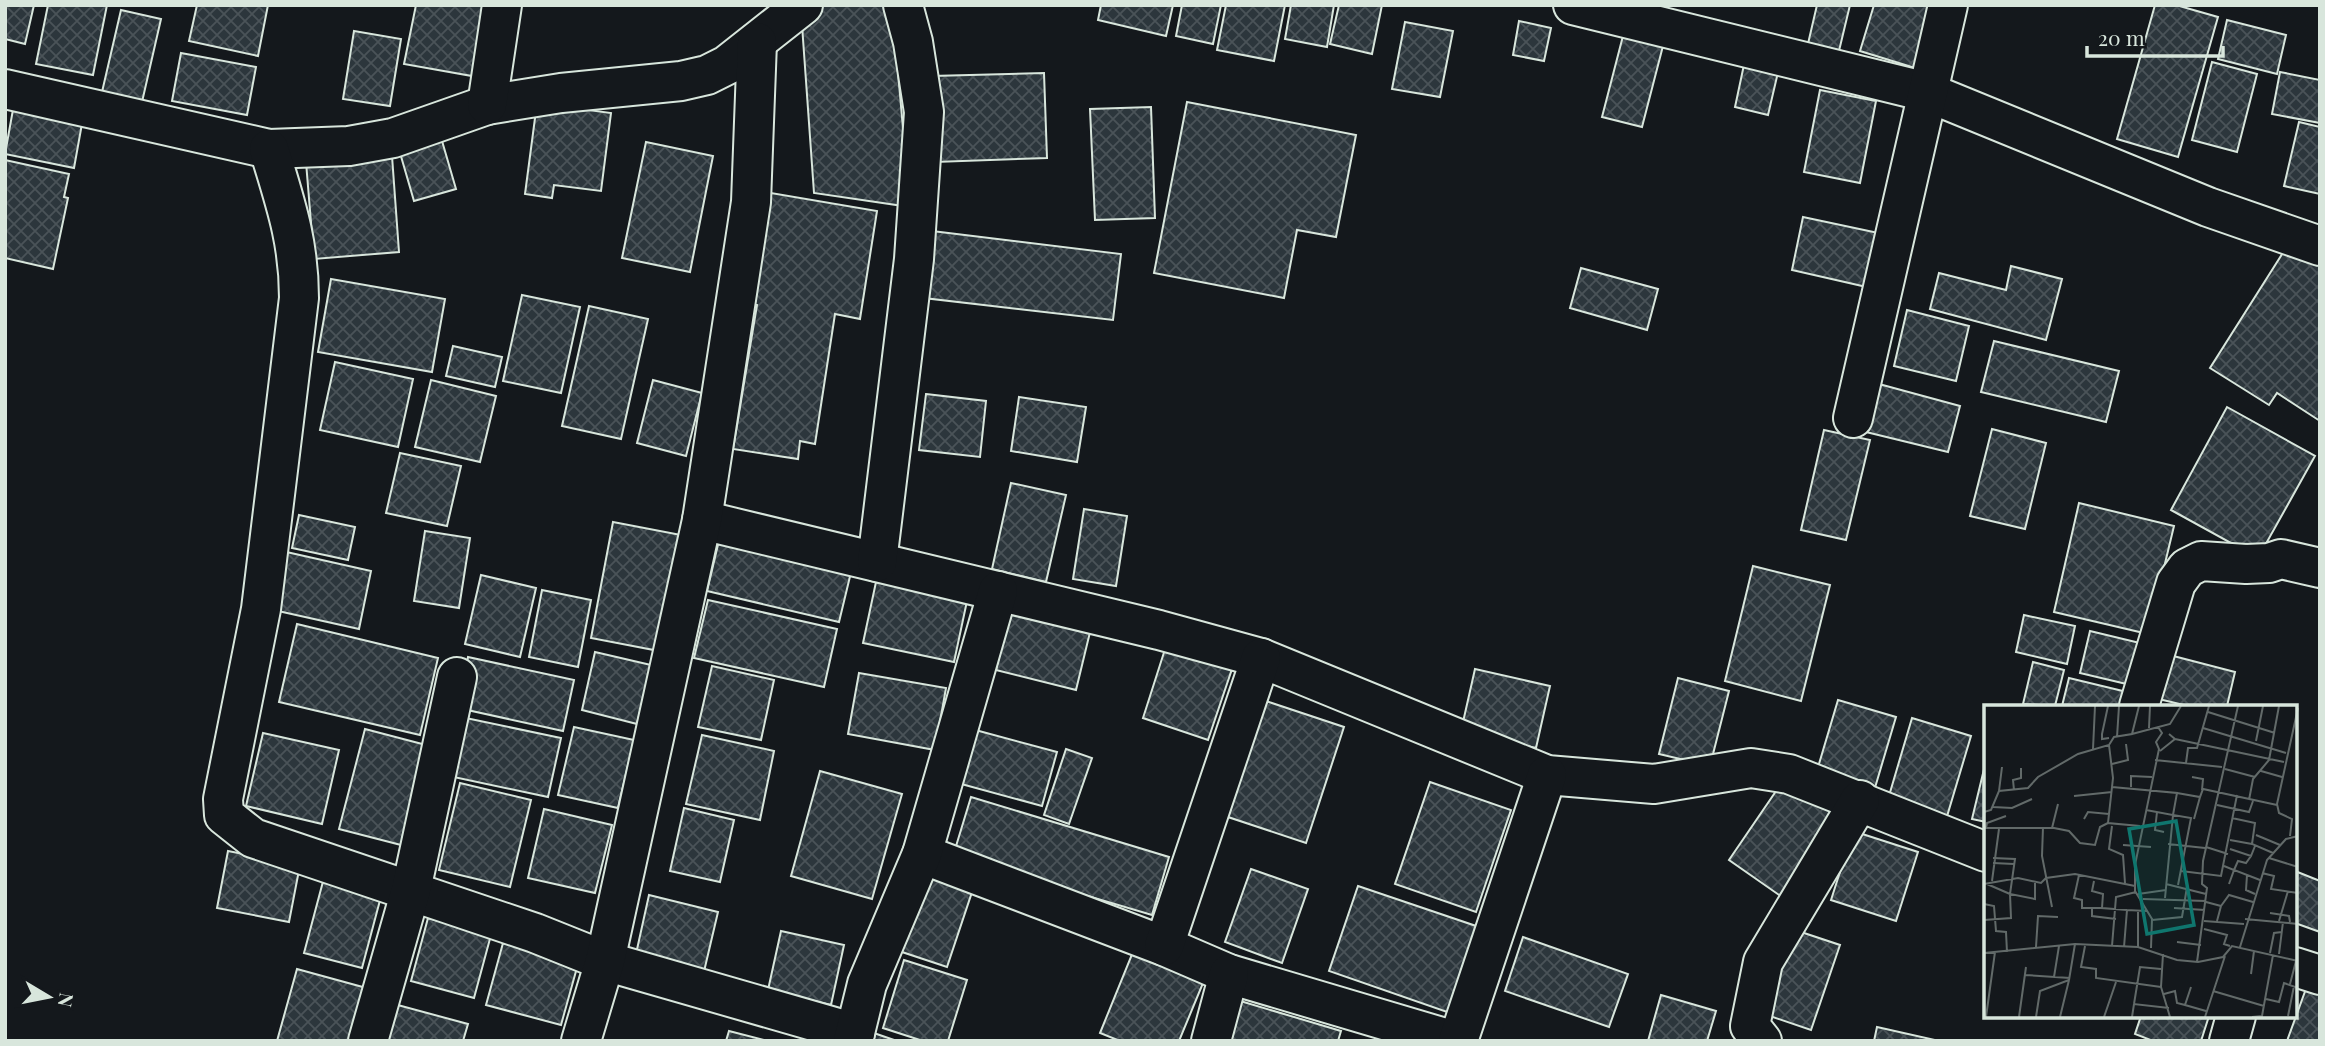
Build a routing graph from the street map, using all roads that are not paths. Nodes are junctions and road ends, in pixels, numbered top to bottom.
1 (502, 5) edge
2 (803, 5) edge
3 (902, 5) edge
4 (1573, 5) edge
5 (1948, 5) edge
6 (757, 42) junction
7 (5, 89) edge
8 (1927, 92) junction
9 (486, 105) junction
10 (269, 149) junction
11 (2320, 246) edge
12 (1853, 418) dead end
13 (702, 520) junction
14 (877, 562) junction
15 (2320, 568) edge
16 (998, 591) junction
17 (1261, 657) junction
18 (457, 677) dead end
19 (2139, 705) edge
20 (1547, 775) junction
21 (1860, 800) junction
22 (1984, 851) edge
23 (922, 854) junction
24 (411, 890) junction
25 (1164, 946) junction
26 (605, 961) junction
27 (2297, 968) edge
28 (1229, 974) junction
29 (2320, 975) edge
30 (2235, 1018) edge
31 (854, 1037) edge
32 (368, 1041) edge
33 (581, 1041) edge
34 (1211, 1041) edge
35 (1456, 1041) edge
36 (1762, 1041) edge
37 (2229, 1041) edge

1 - 9 street
2 - 6 street
3 - 14 street
4 - 8 street
5 - 8 street
6 - 9 street
6 - 13 street
7 - 10 street
8 - 11 street
8 - 12 street
9 - 10 street
10 - 24 street
13 - 14 street
13 - 26 street
14 - 16 street
15 - 19 street
16 - 17 street
16 - 23 street
17 - 20 street
17 - 25 street
18 - 24 street
20 - 21 street
20 - 35 street
21 - 22 street
21 - 36 street
23 - 25 street
23 - 31 street
24 - 26 street
24 - 32 street
25 - 28 street
26 - 31 street
26 - 33 street
27 - 29 street
28 - 34 street
28 - 35 street
30 - 37 street

